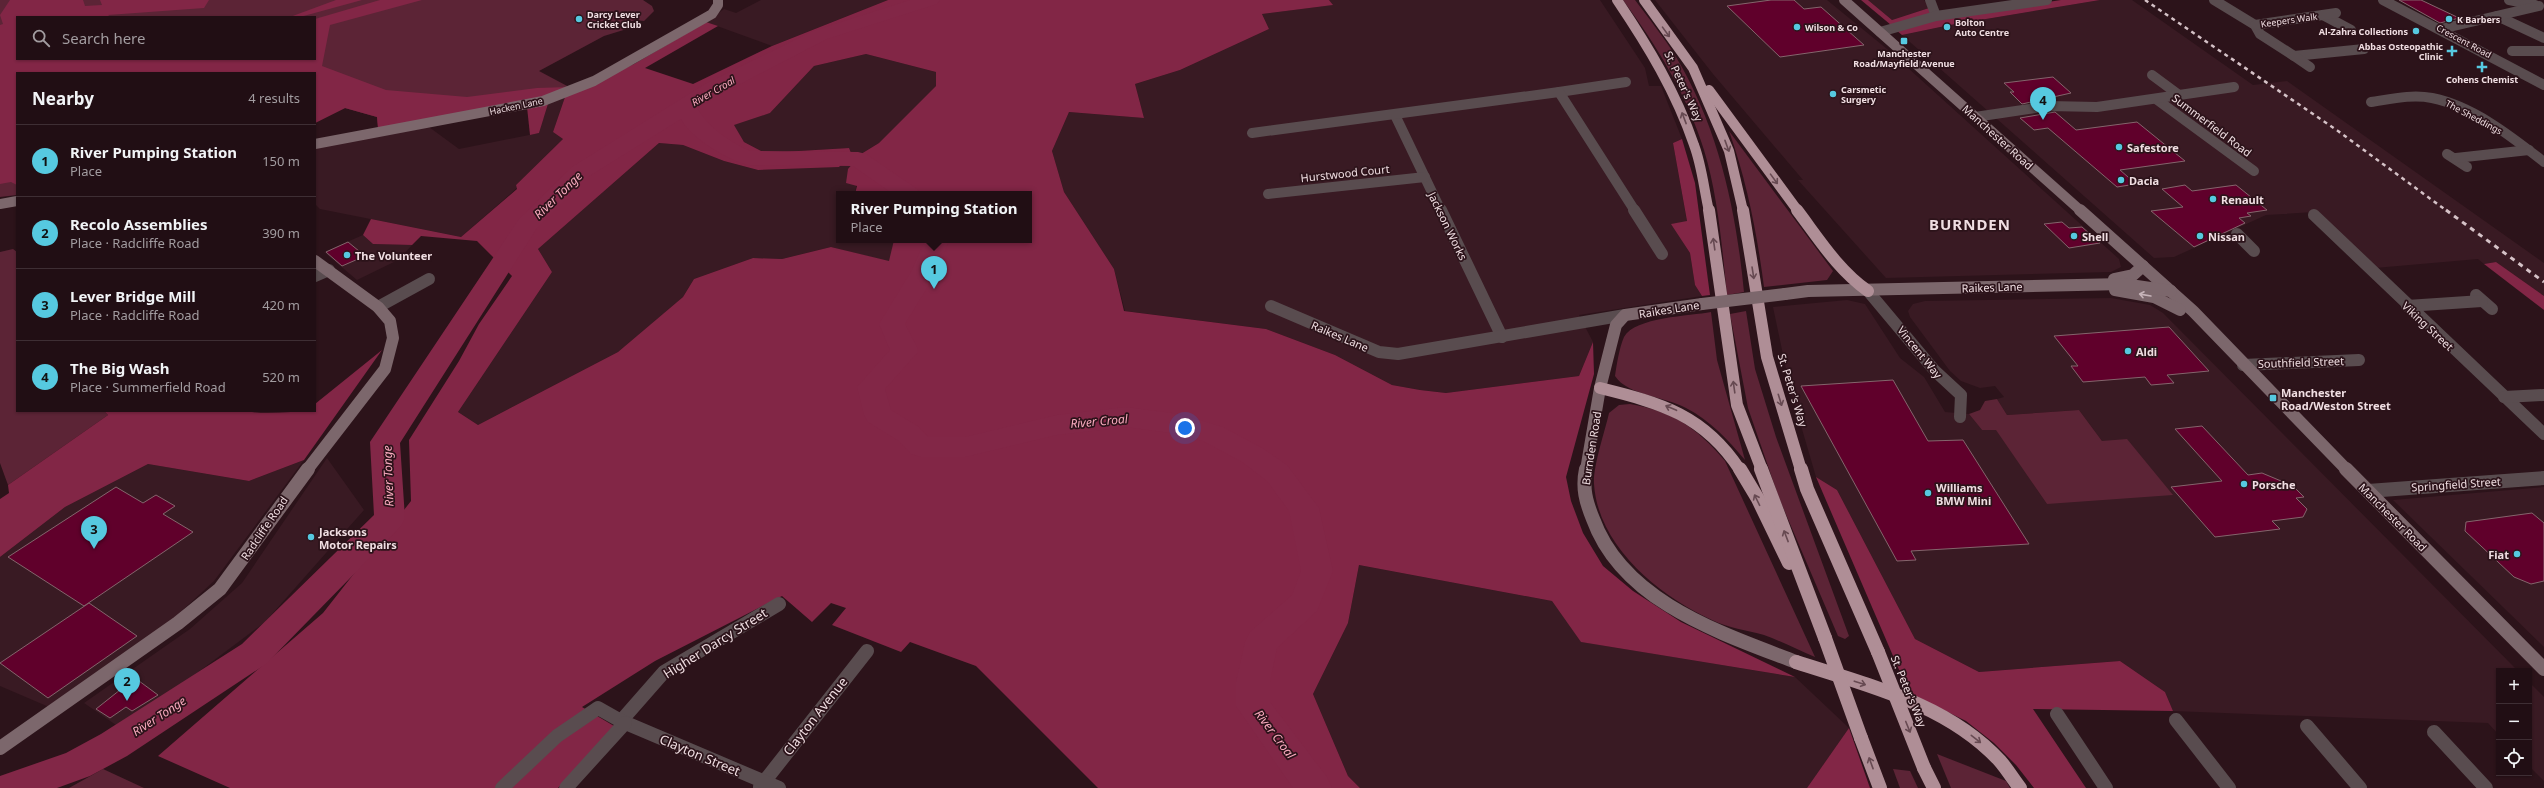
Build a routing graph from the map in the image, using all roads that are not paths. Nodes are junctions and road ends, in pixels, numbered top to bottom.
1 (1617, 0) edge
2 (1644, 0) edge
3 (1844, 0) edge
4 (1930, 0) edge
5 (2047, 0) edge
6 (2214, 0) edge
7 (2383, 0) edge
8 (2509, 0) edge
9 (718, 3) edge
10 (2541, 7) edge
11 (2336, 13) dead end
12 (2323, 15) junction
13 (1936, 16) junction
14 (2497, 16) junction
15 (2255, 25) junction
16 (2441, 29) junction
17 (2351, 30) dead end
18 (1880, 32) junction
19 (2544, 38) edge
20 (2364, 49) dead end
21 (2512, 51) dead end
22 (2544, 52) edge
23 (2294, 56) junction
24 (2310, 67) dead end
25 (1693, 68) junction
26 (2152, 74) dead end
27 (1626, 82) dead end
28 (2544, 85) edge
29 (2234, 87) dead end
30 (1559, 92) junction
31 (2179, 95) junction
32 (2156, 99) junction
33 (2370, 102) dead end
34 (1395, 115) junction
35 (1975, 117) junction
36 (1252, 133) dead end
37 (316, 144) edge
38 (2529, 150) junction
39 (2544, 162) edge
40 (2467, 167) dead end
41 (2254, 172) dead end
42 (1425, 177) junction
43 (1268, 194) dead end
44 (16, 201) edge
45 (0, 204) edge
46 (2314, 215) dead end
47 (2237, 234) dead end
48 (2254, 251) dead end
49 (1662, 254) dead end
50 (316, 261) edge
51 (2143, 266) junction
52 (329, 270) junction
53 (316, 276) edge
54 (429, 280) dead end
55 (2079, 284) junction
56 (2168, 290) junction
57 (1868, 291) junction
58 (1271, 306) dead end
59 (2407, 306) junction
60 (378, 307) junction
61 (2492, 309) dead end
62 (2180, 310) junction
63 (1625, 315) junction
64 (1502, 337) junction
65 (2359, 360) dead end
66 (2243, 365) junction
67 (1600, 388) junction
68 (2544, 395) edge
69 (2504, 397) junction
70 (1960, 417) dead end
71 (2544, 434) edge
72 (2544, 478) edge
73 (2368, 491) junction
74 (779, 604) dead end
75 (1818, 623) junction
76 (867, 651) dead end
77 (1796, 662) joint
78 (2544, 669) edge
79 (2057, 714) dead end
80 (2176, 720) dead end
81 (623, 722) junction
82 (2307, 726) dead end
83 (2434, 732) dead end
84 (0, 748) edge
85 (762, 785) edge
86 (502, 788) edge
87 (566, 788) edge
88 (779, 788) edge
89 (1880, 788) edge
90 (1934, 788) edge
91 (2020, 788) edge
92 (2106, 788) edge
93 (2229, 788) edge
94 (2360, 788) edge
95 (2486, 788) edge

75 -> 1 highway, St. Peter's Way
2 -> 25 highway, St. Peter's Way
3 - 18 main road, Manchester Road
4 - 13 street
5 - 13 street
6 - 15 street
7 - 16 street, Crescent Road
8 - 10 street
9 - 37 main road, Hacken Lane
10 - 14 street
11 - 12 street, Keepers Walk
12 - 15 street, Keepers Walk
12 - 17 street, Keepers Walk
13 - 18 street
14 - 16 street
14 - 19 street
15 - 23 street
16 - 28 street, Crescent Road
18 - 35 main road, Manchester Road
20 - 23 street
21 - 22 street
23 - 24 street
25 -> 57 highway
25 -> 90 highway, St. Peter's Way, bridge
26 - 31 street, Summerfield Road
27 - 30 street
29 - 31 street, Summerfield Road
30 - 34 street
30 - 49 street
31 - 32 street, Summerfield Road
32 - 35 street, Summerfield Road
32 - 41 street, Summerfield Road
33 - 38 street, The Sheddings
34 - 36 street
34 - 42 street, Jackson Works
35 - 51 main road, Manchester Road
38 - 39 street, The Sheddings
38 - 40 street
42 - 43 street, Hurstwood Court
42 - 64 street, Jackson Works
44 - 45 main road
46 - 59 street, Viking Street
47 - 48 street
50 - 52 main road, Radcliffe Road
51 - 55 main road, Raikes Lane
51 - 56 main road, Manchester Road
52 - 53 street
52 - 60 main road, Radcliffe Road
54 - 60 street
55 - 56 main road, Raikes Lane
55 - 57 main road, Raikes Lane
62 -> 55 main road, Raikes Lane
56 - 62 main road, Manchester Road
56 - 66 main road, Manchester Road
57 - 63 main road, Raikes Lane, bridge
57 - 70 street, Vincent Way
58 - 64 street, Raikes Lane
59 - 61 street
59 - 69 street, Viking Street
60 - 84 main road, Radcliffe Road
62 - 66 main road, Manchester Road
63 - 64 street, Raikes Lane
63 - 67 main road, Burnden Road
65 - 66 street, Southfield Street
66 - 73 main road, Manchester Road
75 -> 67 highway
67 - 77 main road, Burnden Road
68 - 69 street
69 - 71 street, Viking Street
72 - 73 street, Springfield Street
73 - 78 main road, Manchester Road
74 - 81 street, Higher Darcy Street
89 -> 75 highway, St. Peter's Way, bridge
76 - 85 street, Clayton Avenue
77 -> 91 highway
79 - 92 street
80 - 93 street
81 - 85 street, Clayton Street
81 - 86 street, Clayton Street
81 - 87 street, Higher Darcy Street
82 - 94 street
83 - 95 street
85 - 88 street, Clayton Street

